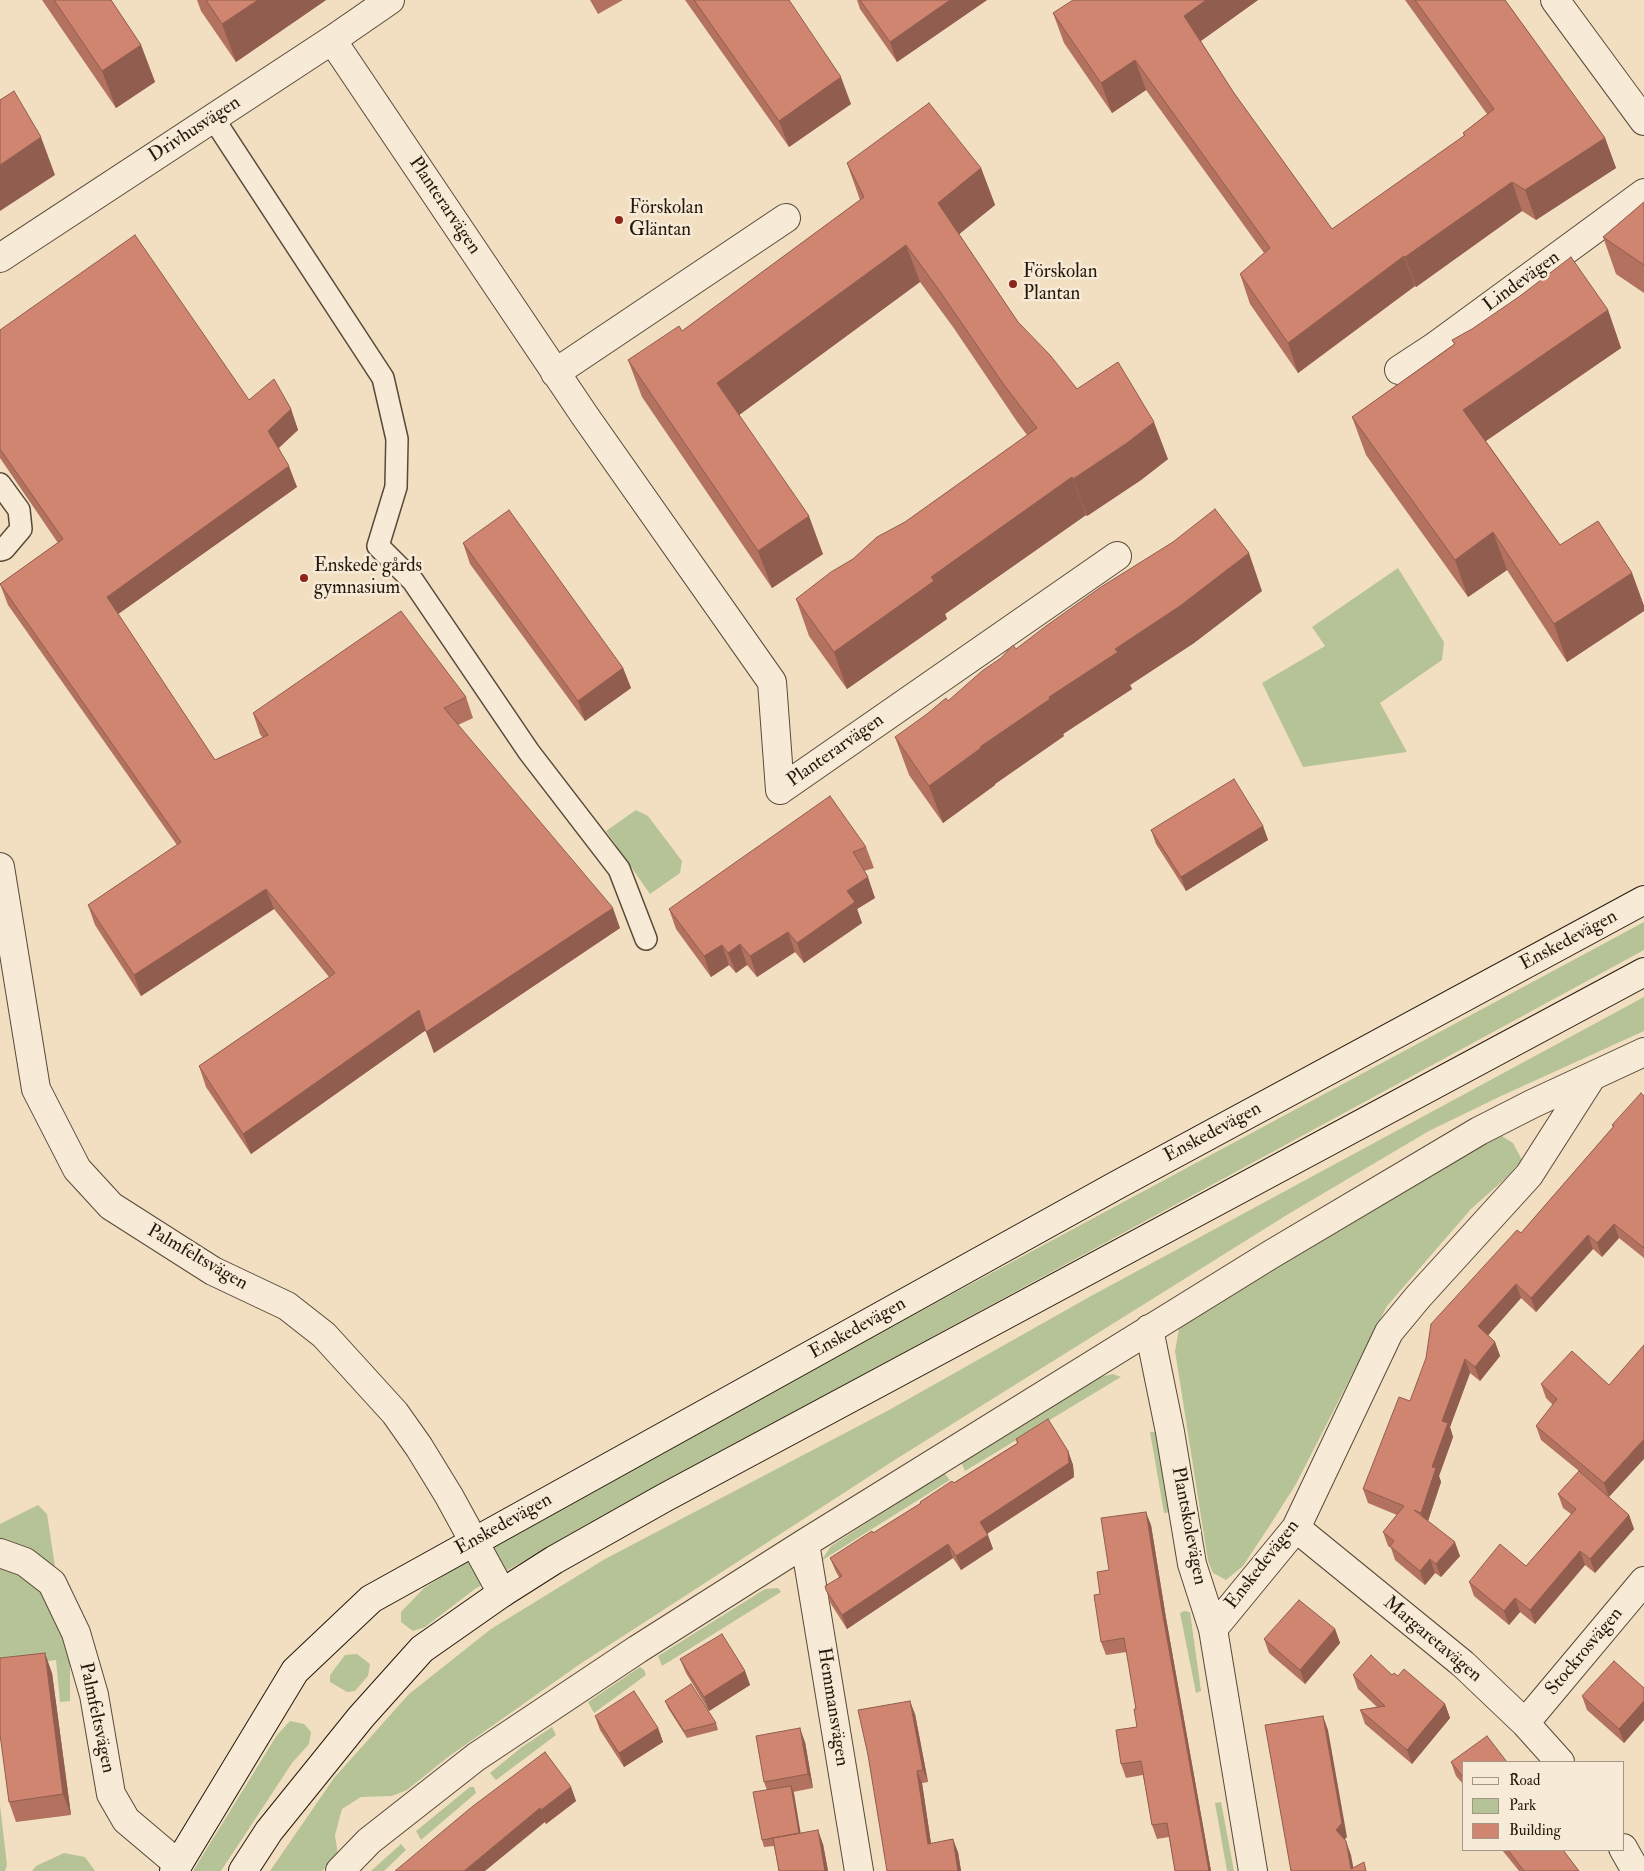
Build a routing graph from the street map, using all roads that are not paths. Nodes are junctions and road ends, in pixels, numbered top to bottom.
1 (390, 0) edge
2 (1555, 0) edge
3 (332, 40) junction
4 (213, 118) junction
5 (1644, 121) edge
6 (1644, 193) edge
7 (786, 218) dead end
8 (0, 258) edge
9 (1399, 370) dead end
10 (556, 373) junction
11 (0, 484) edge
12 (0, 550) edge
13 (1117, 556) dead end
14 (0, 867) edge
15 (1644, 900) edge
16 (646, 940) dead end
17 (1644, 972) edge
18 (1644, 1052) edge
19 (1590, 1078) junction
20 (1149, 1329) junction
21 (1296, 1528) junction
22 (475, 1542) junction
23 (805, 1543) junction
24 (0, 1553) edge
25 (1644, 1581) edge
26 (502, 1593) junction
27 (1213, 1629) junction
28 (1525, 1723) junction
29 (1559, 1761) edge
30 (1624, 1850) edge
31 (176, 1868) edge
32 (243, 1871) edge
33 (340, 1871) edge
34 (859, 1871) edge
35 (1252, 1871) edge
36 (1636, 1871) edge

1 - 3 street, Drivhusvägen
2 - 5 street
3 - 4 street, Drivhusvägen
3 - 10 street, Planterarvägen
4 - 8 street, Drivhusvägen
4 - 16 lane
6 - 9 street, Lindevägen
7 - 10 street
10 - 13 street, Planterarvägen
11 - 12 lane
14 - 22 street, Palmfeltsvägen
15 - 22 street, Enskedevägen
17 - 26 street
18 - 19 street
19 - 20 street
19 - 21 street, Enskedevägen
20 - 23 street
20 - 27 street, Plantskolevägen
21 - 27 street, Enskedevägen
21 - 28 street, Margaretavägen
22 - 26 street, Palmfeltsvägen
22 - 31 street, Enskedevägen
23 - 33 street
23 - 34 street, Hemmansvägen
24 - 31 street, Palmfeltsvägen
25 - 28 street, Stockrosvägen
26 - 32 street
27 - 35 street, Plantskolevägen
28 - 29 street, Margaretavägen
30 - 36 street

